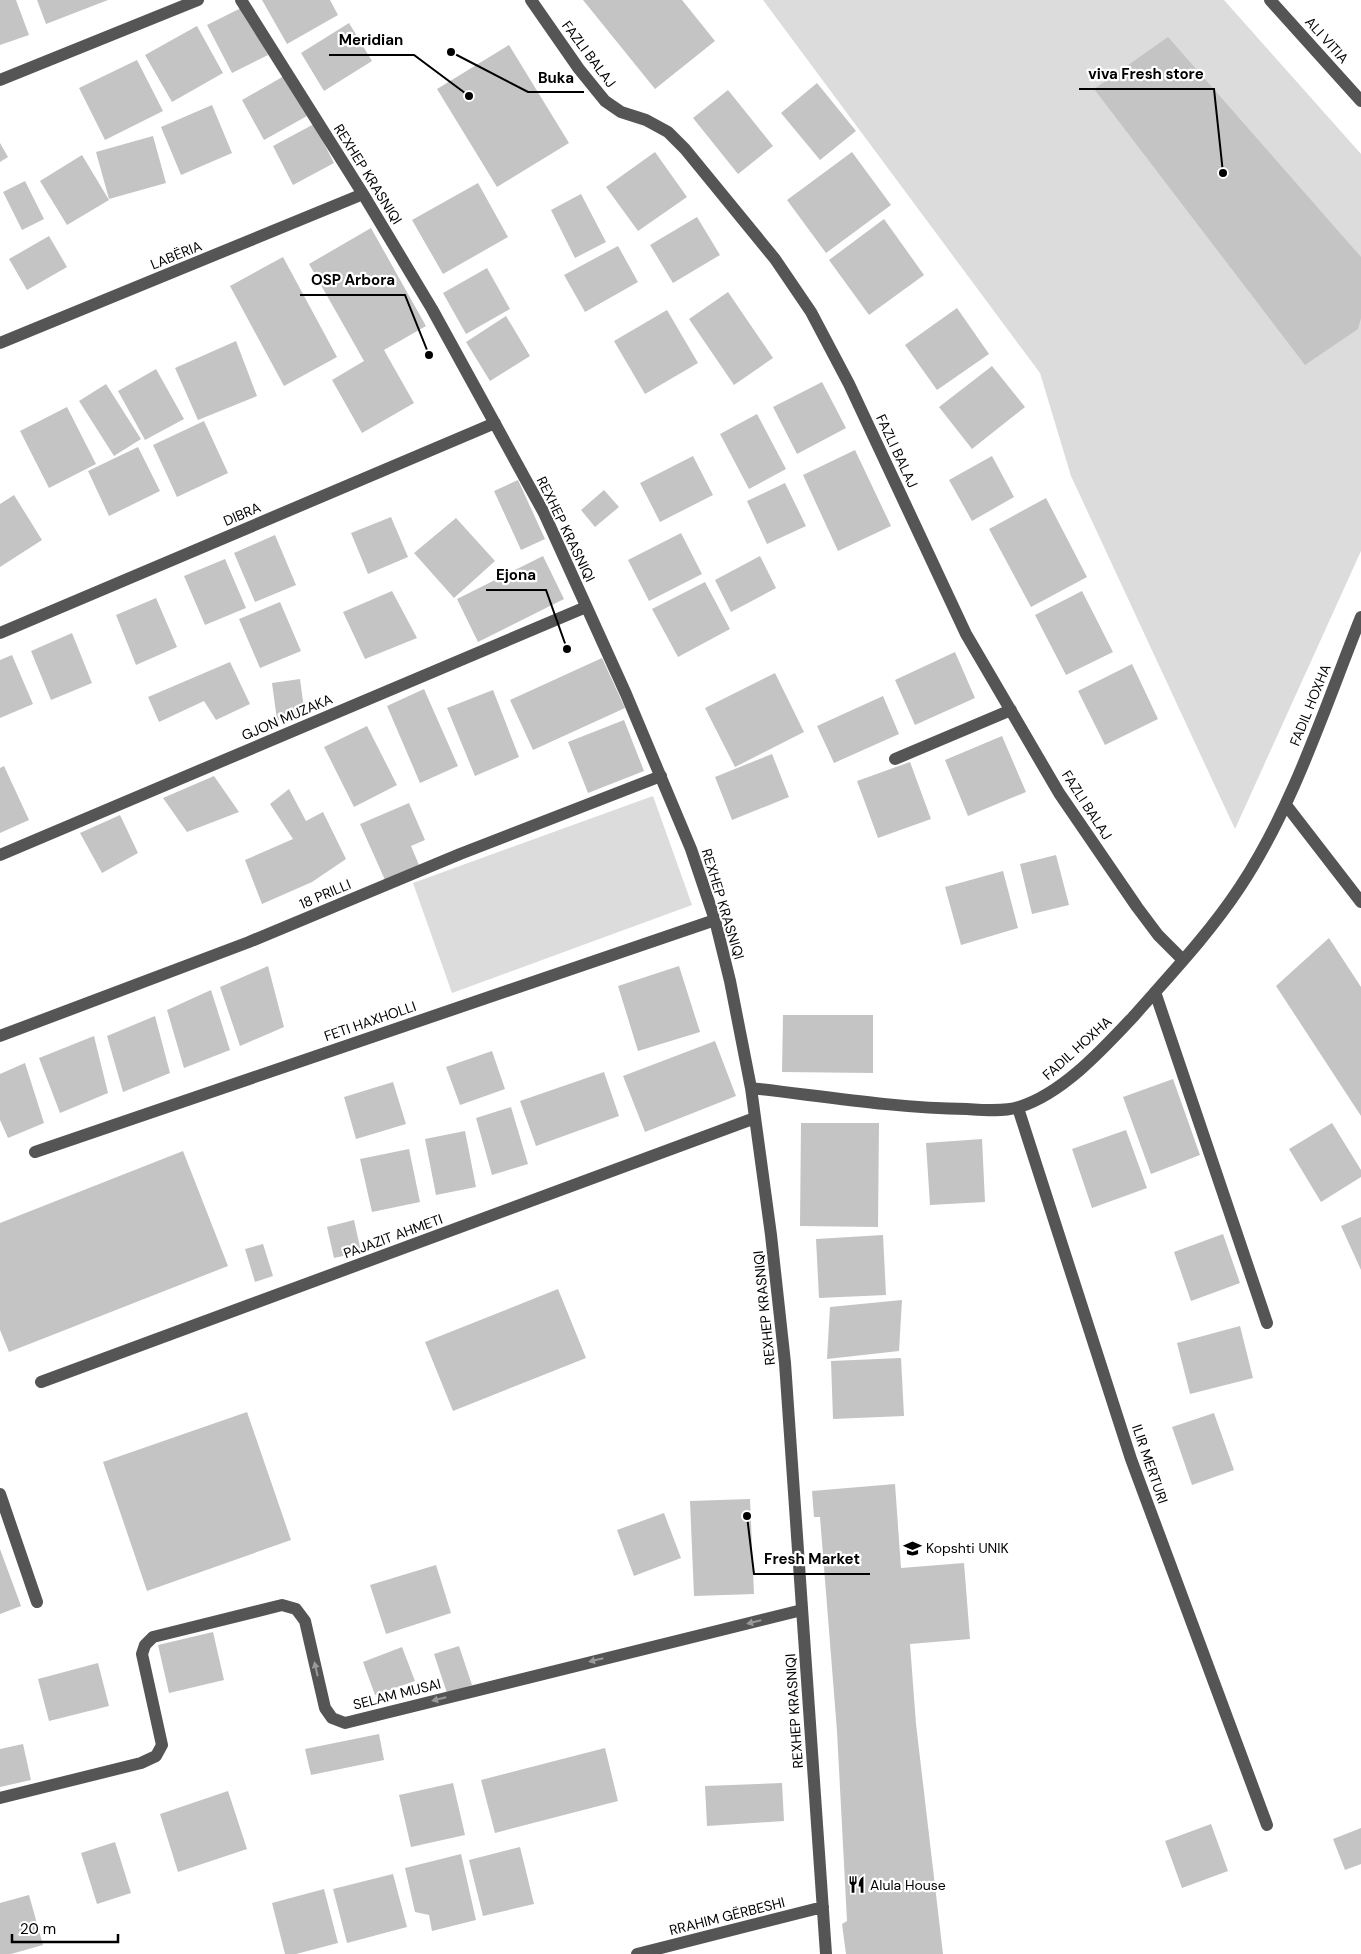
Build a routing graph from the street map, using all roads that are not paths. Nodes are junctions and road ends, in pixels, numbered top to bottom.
1 (198, 0) edge
2 (241, 0) edge
3 (531, 0) edge
4 (1270, 0) edge
5 (0, 80) edge
6 (1361, 101) edge
7 (363, 194) junction
8 (0, 343) edge
9 (495, 423) junction
10 (586, 607) junction
11 (1361, 617) edge
12 (0, 633) edge
13 (1011, 710) junction
14 (895, 759) dead end
15 (661, 776) junction
16 (1286, 805) junction
17 (0, 855) edge
18 (1361, 902) edge
19 (715, 920) junction
20 (1183, 960) junction
21 (1156, 992) junction
22 (0, 1036) edge
23 (751, 1088) junction
24 (1018, 1108) junction
25 (755, 1118) junction
26 (35, 1152) dead end
27 (1267, 1324) dead end
28 (41, 1382) dead end
29 (0, 1494) edge
30 (37, 1602) dead end
31 (802, 1610) junction
32 (0, 1798) edge
33 (1267, 1825) dead end
34 (823, 1907) junction
35 (637, 1954) edge
36 (826, 1954) edge

1 - 5 street
2 - 7 street, REXHEP KRASNIQI
3 - 13 street, FAZLI BALAJ
4 - 6 street, ALI VITIA
7 - 8 street, LABËRIA
7 - 9 street, REXHEP KRASNIQI
9 - 10 street, REXHEP KRASNIQI
9 - 12 street, DIBRA
10 - 15 street, REXHEP KRASNIQI
10 - 17 street, GJON MUZAKA
11 - 16 street, FADIL HOXHA
13 - 14 street
13 - 20 street, FAZLI BALAJ
15 - 19 street, REXHEP KRASNIQI
15 - 22 street, 18 PRILLI
16 - 18 street
16 - 20 street, FADIL HOXHA
19 - 23 street, REXHEP KRASNIQI
19 - 26 street, FETI HAXHOLLI
20 - 21 street, FADIL HOXHA
21 - 24 street, FADIL HOXHA
21 - 27 street
23 - 24 street, FADIL HOXHA
23 - 25 street, REXHEP KRASNIQI
24 - 33 street, ILIR MERTURI
25 - 28 street, PAJAZIT AHMETI
25 - 31 street, REXHEP KRASNIQI
29 - 30 street
31 -> 32 street, SELAM MUSAI
31 - 34 street, REXHEP KRASNIQI
34 - 35 street, RRAHIM GËRBESHI
34 - 36 street, REXHEP KRASNIQI

